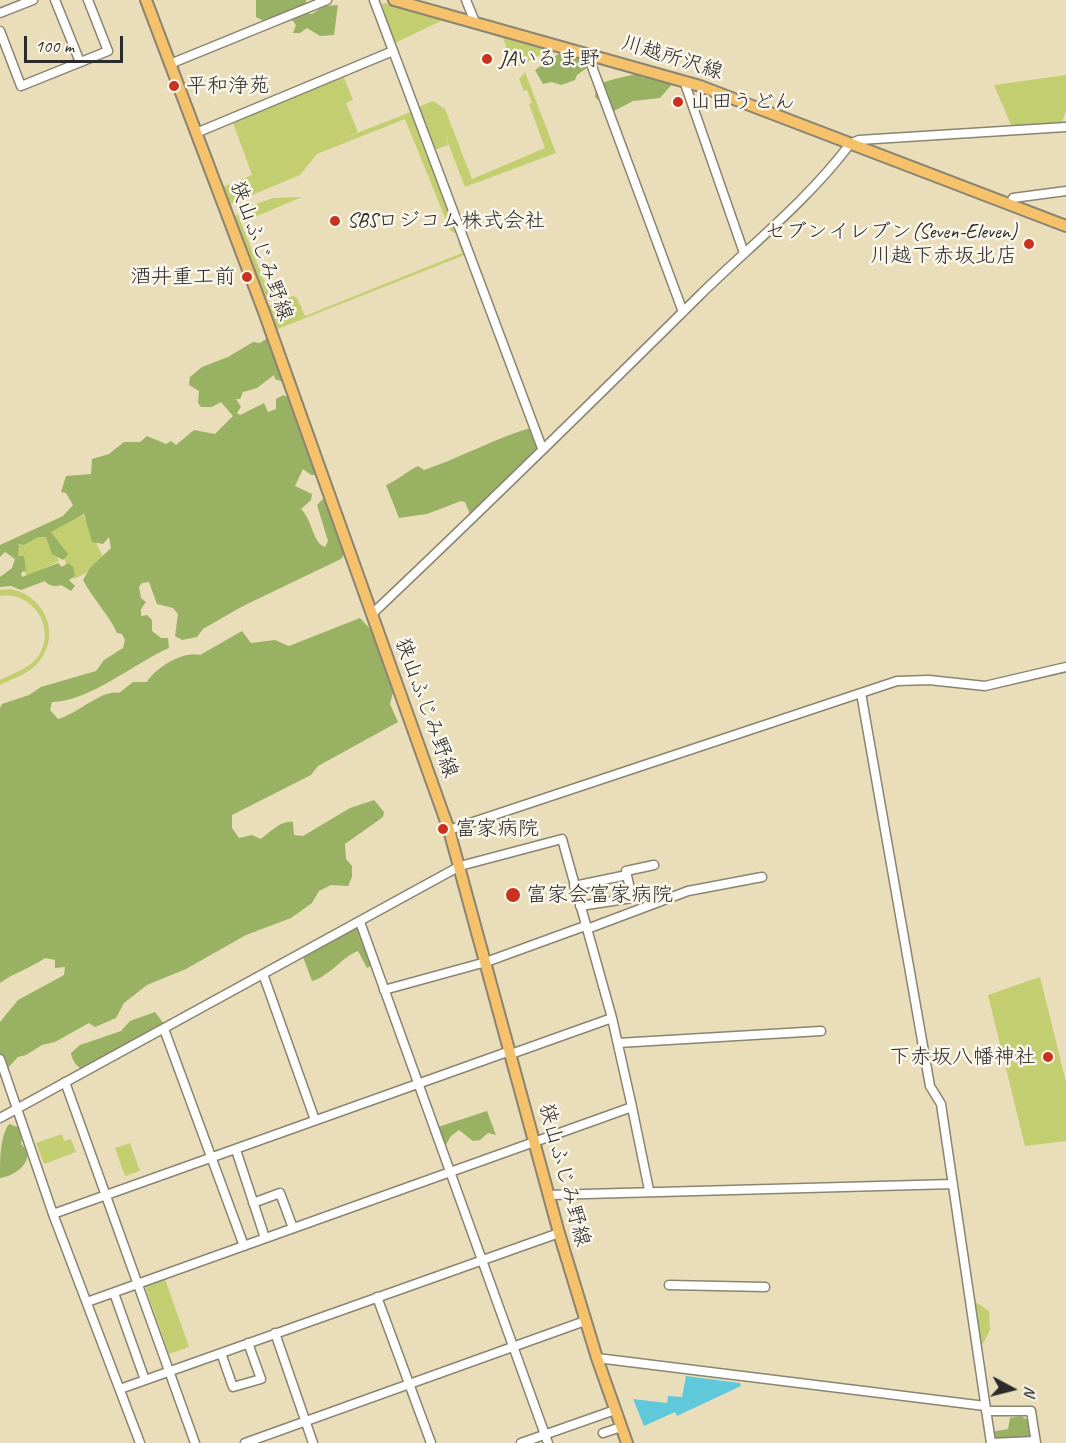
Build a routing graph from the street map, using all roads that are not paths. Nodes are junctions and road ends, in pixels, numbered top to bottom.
1 (33, 0) edge
2 (56, 0) edge
3 (88, 0) edge
4 (146, 0) edge
5 (327, 0) edge
6 (374, 0) edge
7 (394, 0) edge
8 (466, 0) edge
9 (0, 14) edge
10 (475, 22) junction
11 (0, 31) edge
12 (393, 51) junction
13 (587, 52) junction
14 (80, 62) junction
15 (170, 64) junction
16 (684, 81) junction
17 (1066, 127) edge
18 (196, 133) junction
19 (850, 144) junction
20 (1066, 191) edge
21 (1010, 204) junction
22 (1066, 226) edge
23 (744, 253) junction
24 (683, 312) junction
25 (542, 448) junction
26 (372, 614) junction
27 (1066, 667) edge
28 (861, 693) junction
29 (449, 830) junction
30 (654, 865) dead end
31 (460, 866) junction
32 (627, 875) junction
33 (762, 877) dead end
34 (574, 886) junction
35 (632, 898) junction
36 (580, 906) junction
37 (635, 910) junction
38 (360, 922) junction
39 (586, 927) junction
40 (486, 962) junction
41 (263, 974) junction
42 (384, 990) junction
43 (612, 1018) junction
44 (164, 1029) junction
45 (821, 1031) dead end
46 (618, 1042) junction
47 (511, 1053) junction
48 (0, 1059) edge
49 (65, 1082) junction
50 (418, 1083) junction
51 (632, 1107) junction
52 (17, 1109) junction
53 (0, 1118) edge
54 (315, 1120) junction
55 (535, 1142) junction
56 (236, 1150) junction
57 (211, 1159) junction
58 (450, 1172) junction
59 (953, 1184) junction
60 (649, 1190) junction
61 (106, 1195) junction
62 (549, 1195) junction
63 (253, 1203) junction
64 (53, 1214) junction
65 (293, 1228) junction
66 (559, 1233) junction
67 (265, 1238) junction
68 (244, 1246) junction
69 (482, 1259) junction
70 (139, 1284) junction
71 (669, 1285) dead end
72 (765, 1287) dead end
73 (114, 1293) junction
74 (378, 1298) junction
75 (87, 1302) junction
76 (585, 1321) junction
77 (274, 1333) junction
78 (248, 1343) junction
79 (514, 1347) junction
80 (221, 1353) junction
81 (597, 1358) junction
82 (170, 1371) junction
83 (144, 1380) junction
84 (410, 1384) junction
85 (120, 1389) junction
86 (985, 1408) junction
87 (615, 1410) junction
88 (305, 1421) junction
89 (621, 1427) junction
90 (603, 1433) dead end
91 (547, 1439) edge
92 (1036, 1442) edge
93 (140, 1443) edge
94 (195, 1443) edge
95 (245, 1443) edge
96 (313, 1443) edge
97 (431, 1443) edge
98 (521, 1443) edge
99 (627, 1443) edge
100 (991, 1443) edge

1 - 9 street
2 - 14 street
3 - 14 street
4 - 15 main road, 狭山ふじみ野線
5 - 15 street
6 - 12 street
7 - 10 main road, 川越所沢線
8 - 10 street
10 - 13 main road, 川越所沢線
11 - 14 street
12 - 18 street
12 - 25 street
13 - 16 main road, 川越所沢線
13 - 24 street
15 - 18 main road, 狭山ふじみ野線
16 - 19 main road, 川越所沢線
16 - 23 street
17 - 19 street
18 - 26 main road, 狭山ふじみ野線
19 - 21 main road, 川越所沢線
19 - 23 street
20 - 21 street
21 - 22 main road, 川越所沢線
23 - 24 street
24 - 25 street
25 - 26 street
26 - 29 main road, 狭山ふじみ野線
27 - 28 street
28 - 29 street
28 - 59 street
29 - 31 main road, 狭山ふじみ野線
30 - 32 street
31 - 34 street
31 - 38 street
31 - 40 main road, 狭山ふじみ野線
32 - 34 street
32 - 35 street
33 - 37 street
34 - 36 street
35 - 36 street
35 - 37 street
36 - 39 street
37 - 39 street
38 - 41 street
38 - 42 street
39 - 40 street
39 - 43 street
40 - 42 street
40 - 47 main road, 狭山ふじみ野線
41 - 44 street
41 - 54 street
42 - 50 street
43 - 46 street
43 - 47 street
44 - 49 street
44 - 57 street
45 - 46 street
46 - 51 street
47 - 50 street
47 - 55 main road, 狭山ふじみ野線
48 - 52 street
49 - 52 street
49 - 61 street
50 - 54 street
50 - 58 street
51 - 55 street
51 - 60 street
52 - 53 street
52 - 64 street
54 - 56 street
55 - 58 street
55 - 62 main road, 狭山ふじみ野線
56 - 57 street
56 - 63 street
57 - 61 street
57 - 68 street
58 - 65 street
58 - 69 street
59 - 60 street
59 - 86 street
60 - 62 street
61 - 64 street
61 - 70 street
62 - 66 main road, 狭山ふじみ野線
63 - 65 street
63 - 67 street
64 - 75 street
65 - 67 street
66 - 69 street
66 - 76 main road, 狭山ふじみ野線
67 - 68 street
68 - 70 street
69 - 74 street
69 - 79 street
70 - 73 street
70 - 82 street
71 - 72 street
73 - 75 street
73 - 83 street
74 - 77 street
74 - 84 street
75 - 85 street
76 - 79 street
76 - 81 main road, 狭山ふじみ野線
77 - 78 street
77 - 88 street
78 - 80 street
78 - 80 street
79 - 84 street
79 - 91 street
80 - 82 street
81 - 86 street
81 - 87 main road, 狭山ふじみ野線
82 - 83 street
82 - 94 street
83 - 85 street
84 - 88 street
84 - 97 street
85 - 93 street
86 - 92 street
86 - 100 street
87 - 89 main road, 狭山ふじみ野線
87 - 91 street
88 - 95 street
88 - 96 street
89 - 90 street
89 - 99 main road, 狭山ふじみ野線
91 - 98 street
92 - 100 street

